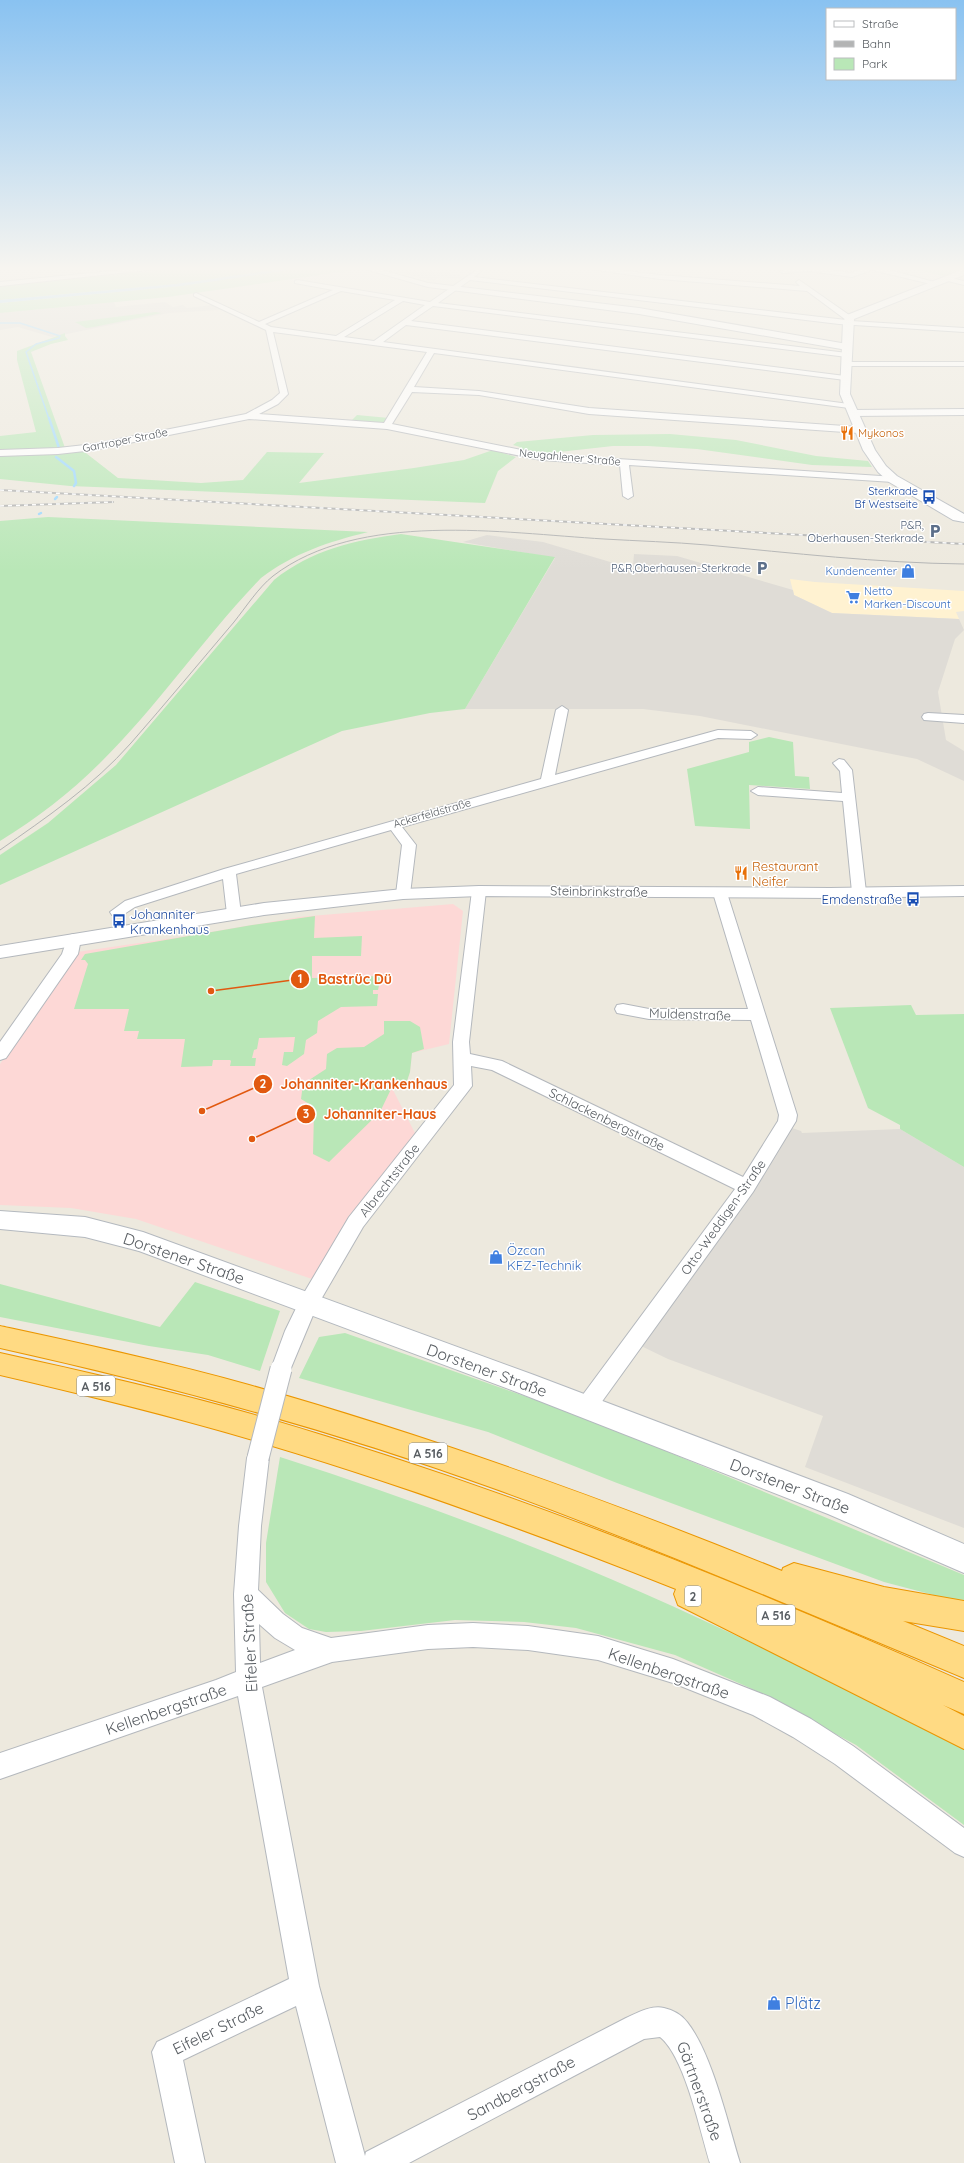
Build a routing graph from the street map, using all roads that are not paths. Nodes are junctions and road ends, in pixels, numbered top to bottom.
1 (278, 369) edge
2 (421, 369) edge
3 (561, 369) edge
4 (774, 369) edge
5 (846, 369) edge
6 (845, 378) junction
7 (409, 388) junction
8 (850, 409) junction
9 (964, 412) edge
10 (249, 416) junction
11 (388, 426) junction
12 (859, 430) junction
13 (0, 453) edge
14 (624, 462) junction
15 (893, 480) junction
16 (628, 496) dead end
17 (964, 518) edge
18 (562, 710) dead end
19 (928, 717) dead end
20 (964, 719) edge
21 (751, 735) dead end
22 (839, 763) dead end
23 (547, 781) junction
24 (758, 790) dead end
25 (849, 797) junction
26 (393, 824) junction
27 (229, 872) junction
28 (479, 891) junction
29 (964, 891) edge
30 (859, 892) junction
31 (720, 893) junction
32 (403, 894) junction
33 (117, 912) dead end
34 (234, 914) junction
35 (73, 939) junction
36 (0, 952) edge
37 (623, 1009) dead end
38 (757, 1015) junction
39 (18, 1029) junction
40 (0, 1035) edge
41 (0, 1054) edge
42 (463, 1059) junction
43 (747, 1187) junction
44 (0, 1220) edge
45 (308, 1304) junction
46 (0, 1337) edge
47 (0, 1364) edge
48 (586, 1407) junction
49 (585, 1540) junction
50 (708, 1555) junction
51 (964, 1559) edge
52 (246, 1594) junction
53 (964, 1616) edge
54 (332, 1650) junction
55 (964, 1662) edge
56 (248, 1679) junction
57 (964, 1698) edge
58 (964, 1733) edge
59 (0, 1766) edge
60 (964, 1844) edge
61 (305, 1986) junction
62 (668, 2024) joint
63 (190, 2163) edge
64 (351, 2163) edge
65 (378, 2163) edge
66 (725, 2163) edge

1 - 10 street
2 - 7 street
3 - 8 street
4 - 6 street
5 - 6 main road
6 - 8 main road
7 - 11 street
7 - 12 street
8 - 9 street
8 - 12 main road
10 - 11 street, Neugahlener Straße
10 - 13 street, Gartroper Straße
11 - 14 street, Neugahlener Straße
12 - 15 main road
14 - 15 street, Neugahlener Straße
14 - 16 street
15 - 17 main road
18 - 23 street
19 - 20 street
21 - 23 street, Ackerfeldstraße
22 - 25 street
23 - 26 street, Ackerfeldstraße
24 - 25 street
25 - 30 street
26 - 27 street, Ackerfeldstraße
26 - 32 street
27 - 33 street, Ackerfeldstraße
27 - 34 street
28 - 31 street, Steinbrinkstraße
28 - 32 street, Steinbrinkstraße
28 - 42 street, Albrechtstraße
29 - 30 street, Steinbrinkstraße
30 - 31 street, Steinbrinkstraße
31 - 38 street, Otto-Weddigen-Straße
32 - 34 street, Steinbrinkstraße
34 - 35 street, Steinbrinkstraße
35 - 36 street, Steinbrinkstraße
35 - 39 street
37 - 38 street, Muldenstraße
38 - 43 street, Otto-Weddigen-Straße
39 - 40 street
39 - 41 street
42 - 43 street, Schlackenbergstraße
42 - 45 street, Albrechtstraße
43 - 48 street, Otto-Weddigen-Straße
44 - 45 main road, Dorstener Straße
45 - 48 main road, Dorstener Straße
45 - 52 street, Eifeler Straße, bridge
46 - 50 highway, A 516
47 - 49 highway, A 516
48 - 51 main road, Dorstener Straße
49 - 57 highway, A 516
49 - 58 highway, 2
50 - 53 highway
50 - 55 highway, A 516
52 - 54 street, Kellenbergstraße
52 - 56 street, Eifeler Straße
54 - 56 street, Kellenbergstraße
54 - 60 street, Kellenbergstraße
56 - 59 street, Kellenbergstraße
56 - 61 street, Eifeler Straße
61 - 63 street, Eifeler Straße
61 - 64 street, Eifeler Straße
62 - 65 street, Sandbergstraße
62 - 66 street, Gärtnerstraße

